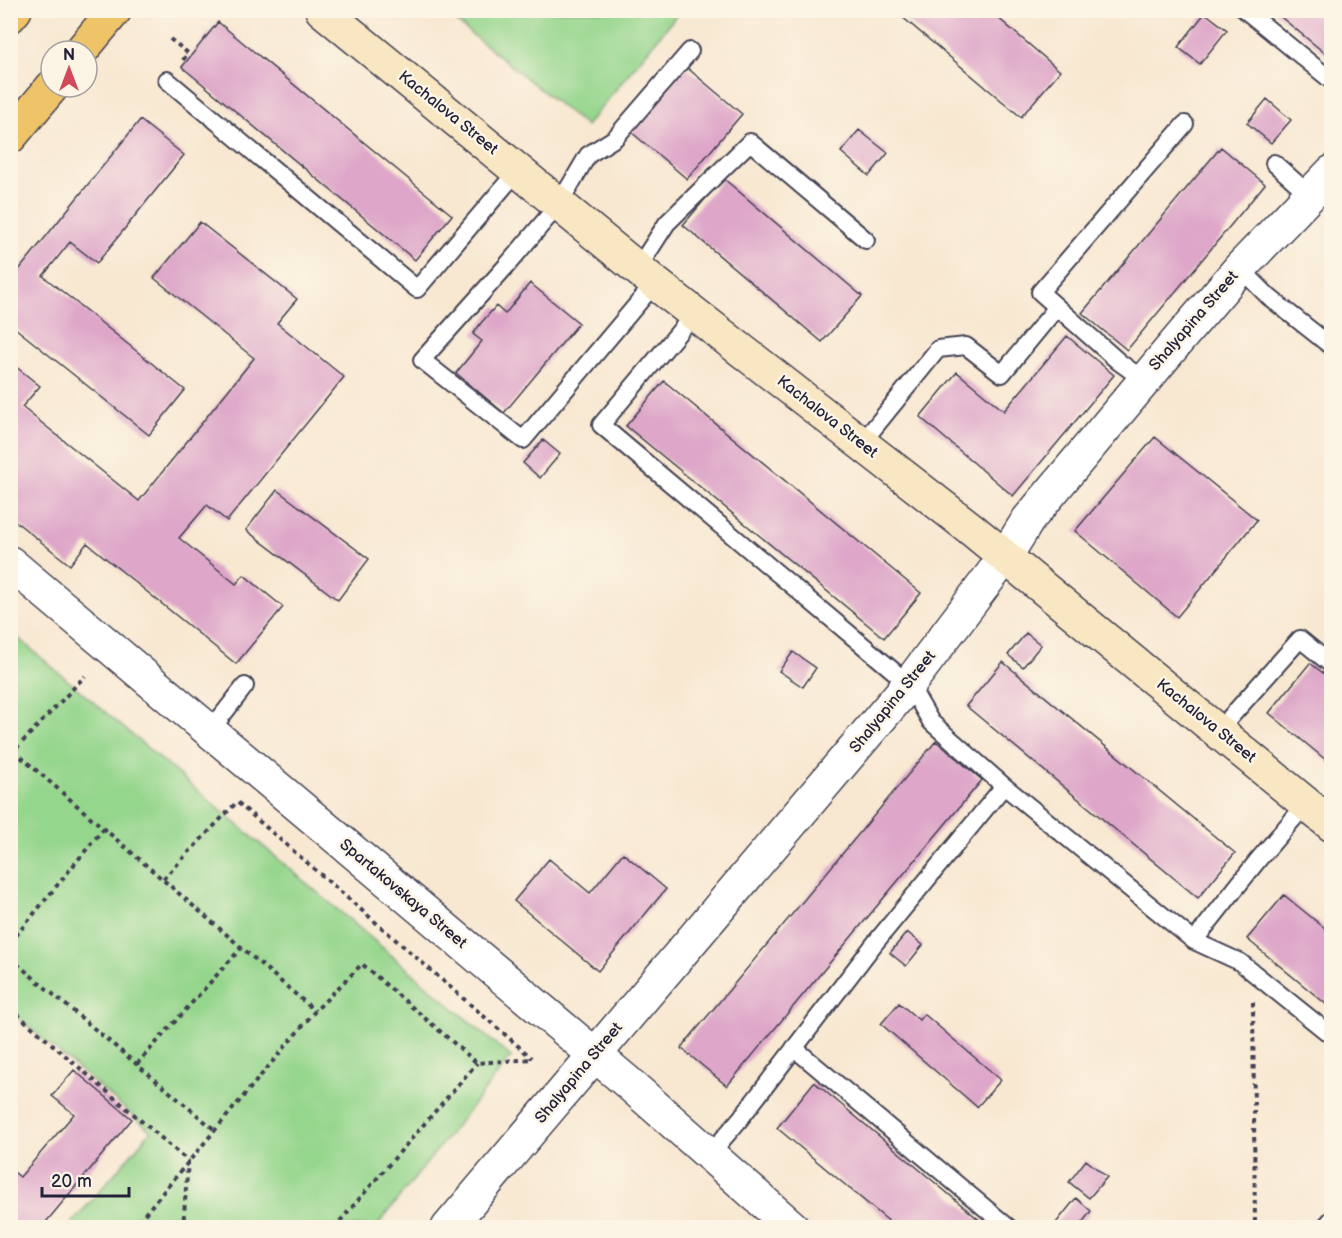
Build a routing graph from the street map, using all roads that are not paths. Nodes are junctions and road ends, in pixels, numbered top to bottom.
1 (15, 10) edge
2 (115, 10) edge
3 (322, 10) edge
4 (1245, 10) edge
5 (10, 16) edge
6 (91, 39) edge
7 (690, 51) dead end
8 (167, 80) dead end
9 (1332, 81) edge
10 (42, 99) edge
11 (1185, 124) dead end
12 (10, 137) edge
13 (1274, 163) dead end
14 (518, 170) junction
15 (1321, 184) edge
16 (558, 204) junction
17 (866, 240) dead end
18 (1240, 268) junction
19 (646, 276) junction
20 (1057, 307) junction
21 (695, 313) junction
22 (1332, 347) edge
23 (1144, 380) junction
24 (861, 444) junction
25 (1005, 557) junction
26 (10, 563) edge
27 (1332, 665) edge
28 (909, 684) junction
29 (245, 686) dead end
30 (210, 731) junction
31 (1218, 731) junction
32 (1004, 786) junction
33 (1306, 804) junction
34 (1332, 825) edge
35 (1194, 941) junction
36 (1332, 1036) edge
37 (794, 1048) junction
38 (595, 1055) junction
39 (710, 1154) junction
40 (1332, 1219) edge
41 (448, 1227) edge
42 (793, 1227) edge
43 (1010, 1227) edge
44 (1324, 1227) edge

1 - 5 main road
2 - 6 main road
3 - 14 street, Kachalova Street
4 - 9 lane
7 - 16 lane
8 - 14 lane
10 - 12 main road
11 - 20 lane
13 - 15 lane
14 - 16 street, Kachalova Street
15 - 18 street, Shalyapina Street
16 - 19 street, Kachalova Street
16 - 19 lane
17 - 19 lane
18 - 22 lane
18 - 23 street, Shalyapina Street
19 - 21 street, Kachalova Street
20 - 23 lane
20 - 24 lane
21 - 24 street, Kachalova Street
21 - 28 lane
23 - 25 street, Shalyapina Street
24 - 25 street, Kachalova Street
25 - 28 street, Shalyapina Street
25 - 31 street, Kachalova Street
26 - 30 street, Spartakovskaya Street
27 - 31 lane
28 - 32 lane
28 - 38 street, Shalyapina Street
29 - 30 lane
30 - 38 street, Spartakovskaya Street
31 - 33 street, Kachalova Street
32 - 35 lane
32 - 37 lane
33 - 34 street, Kachalova Street
33 - 35 lane
35 - 36 lane
37 - 39 lane
37 - 43 lane
38 - 39 street, Spartakovskaya Street
38 - 41 street, Shalyapina Street
39 - 42 street, Spartakovskaya Street
40 - 44 lane

